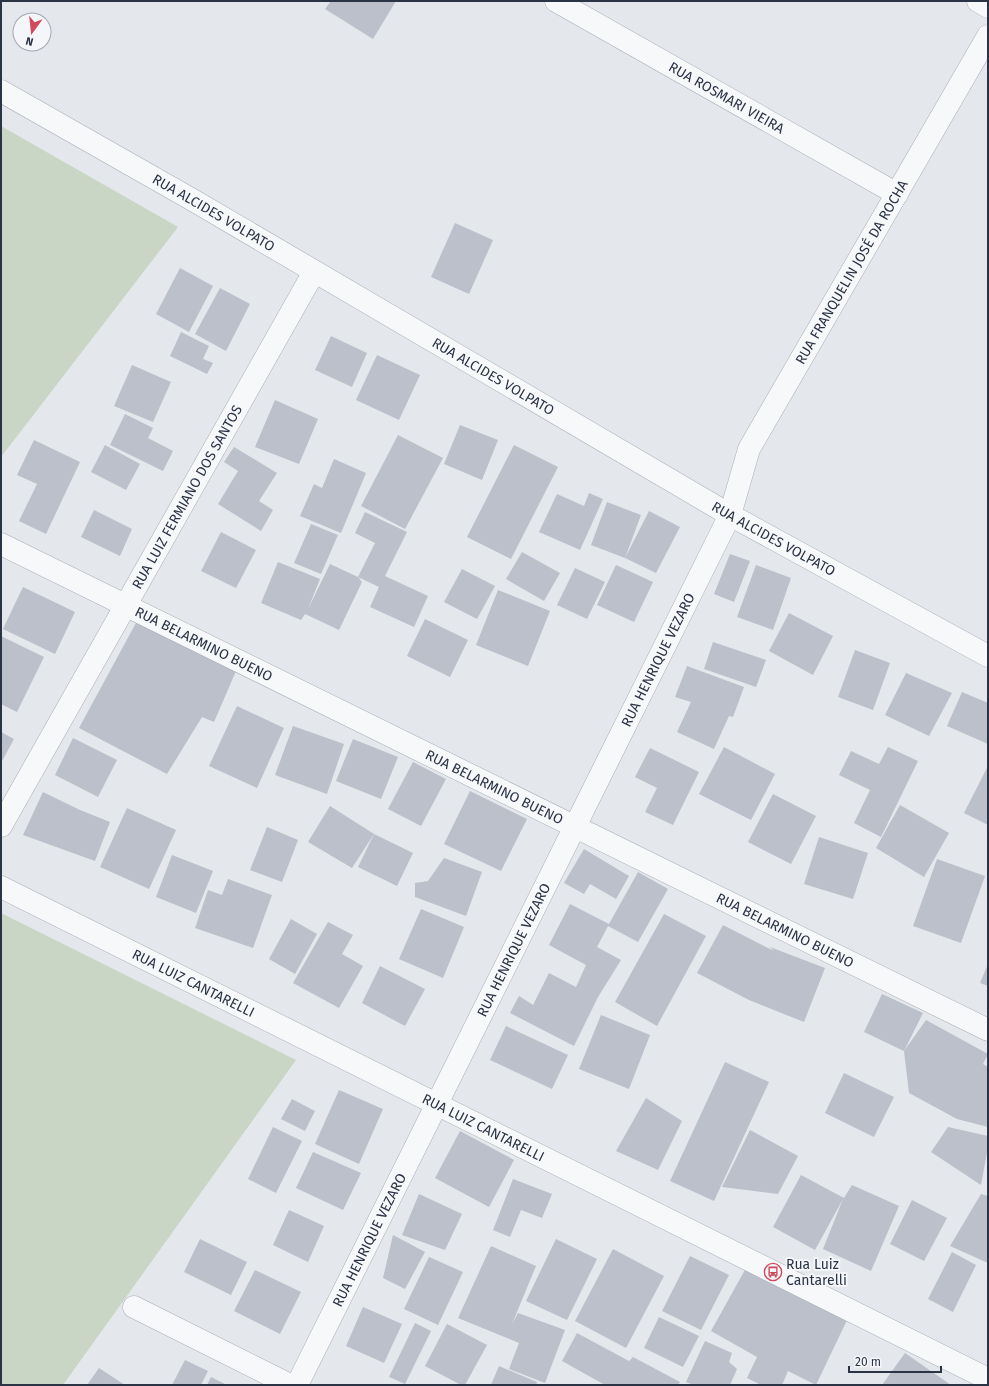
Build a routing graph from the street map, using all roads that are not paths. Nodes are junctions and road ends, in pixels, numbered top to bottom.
1 (556, 1) edge
2 (978, 1) edge
3 (988, 7) edge
4 (988, 36) edge
5 (1, 91) edge
6 (896, 194) junction
7 (314, 272) junction
8 (730, 515) junction
9 (1, 544) edge
10 (125, 605) junction
11 (988, 656) edge
12 (1, 826) edge
13 (575, 826) junction
14 (1, 887) edge
15 (988, 1030) edge
16 (436, 1104) junction
17 (134, 1308) dead end
18 (988, 1379) edge
19 (290, 1385) edge
20 (297, 1385) edge

1 - 6 street, RUA ROSMARI VIEIRA
2 - 3 street
4 - 6 street, RUA FRANQUELIN JOSÉ DA ROCHA
5 - 7 street, RUA ALCIDES VOLPATO
6 - 8 street, RUA FRANQUELIN JOSÉ DA ROCHA
7 - 8 street, RUA ALCIDES VOLPATO
7 - 10 street, RUA LUIZ FERMIANO DOS SANTOS
8 - 11 street, RUA ALCIDES VOLPATO
8 - 13 street, RUA HENRIQUE VEZARO
9 - 10 street, RUA BELARMINO BUENO
10 - 12 street, RUA LUIZ FERMIANO DOS SANTOS
10 - 13 street, RUA BELARMINO BUENO
13 - 15 street, RUA BELARMINO BUENO
13 - 16 street, RUA HENRIQUE VEZARO
14 - 16 street, RUA LUIZ CANTARELLI
16 - 18 street, RUA LUIZ CANTARELLI
16 - 20 street, RUA HENRIQUE VEZARO
17 - 19 street

